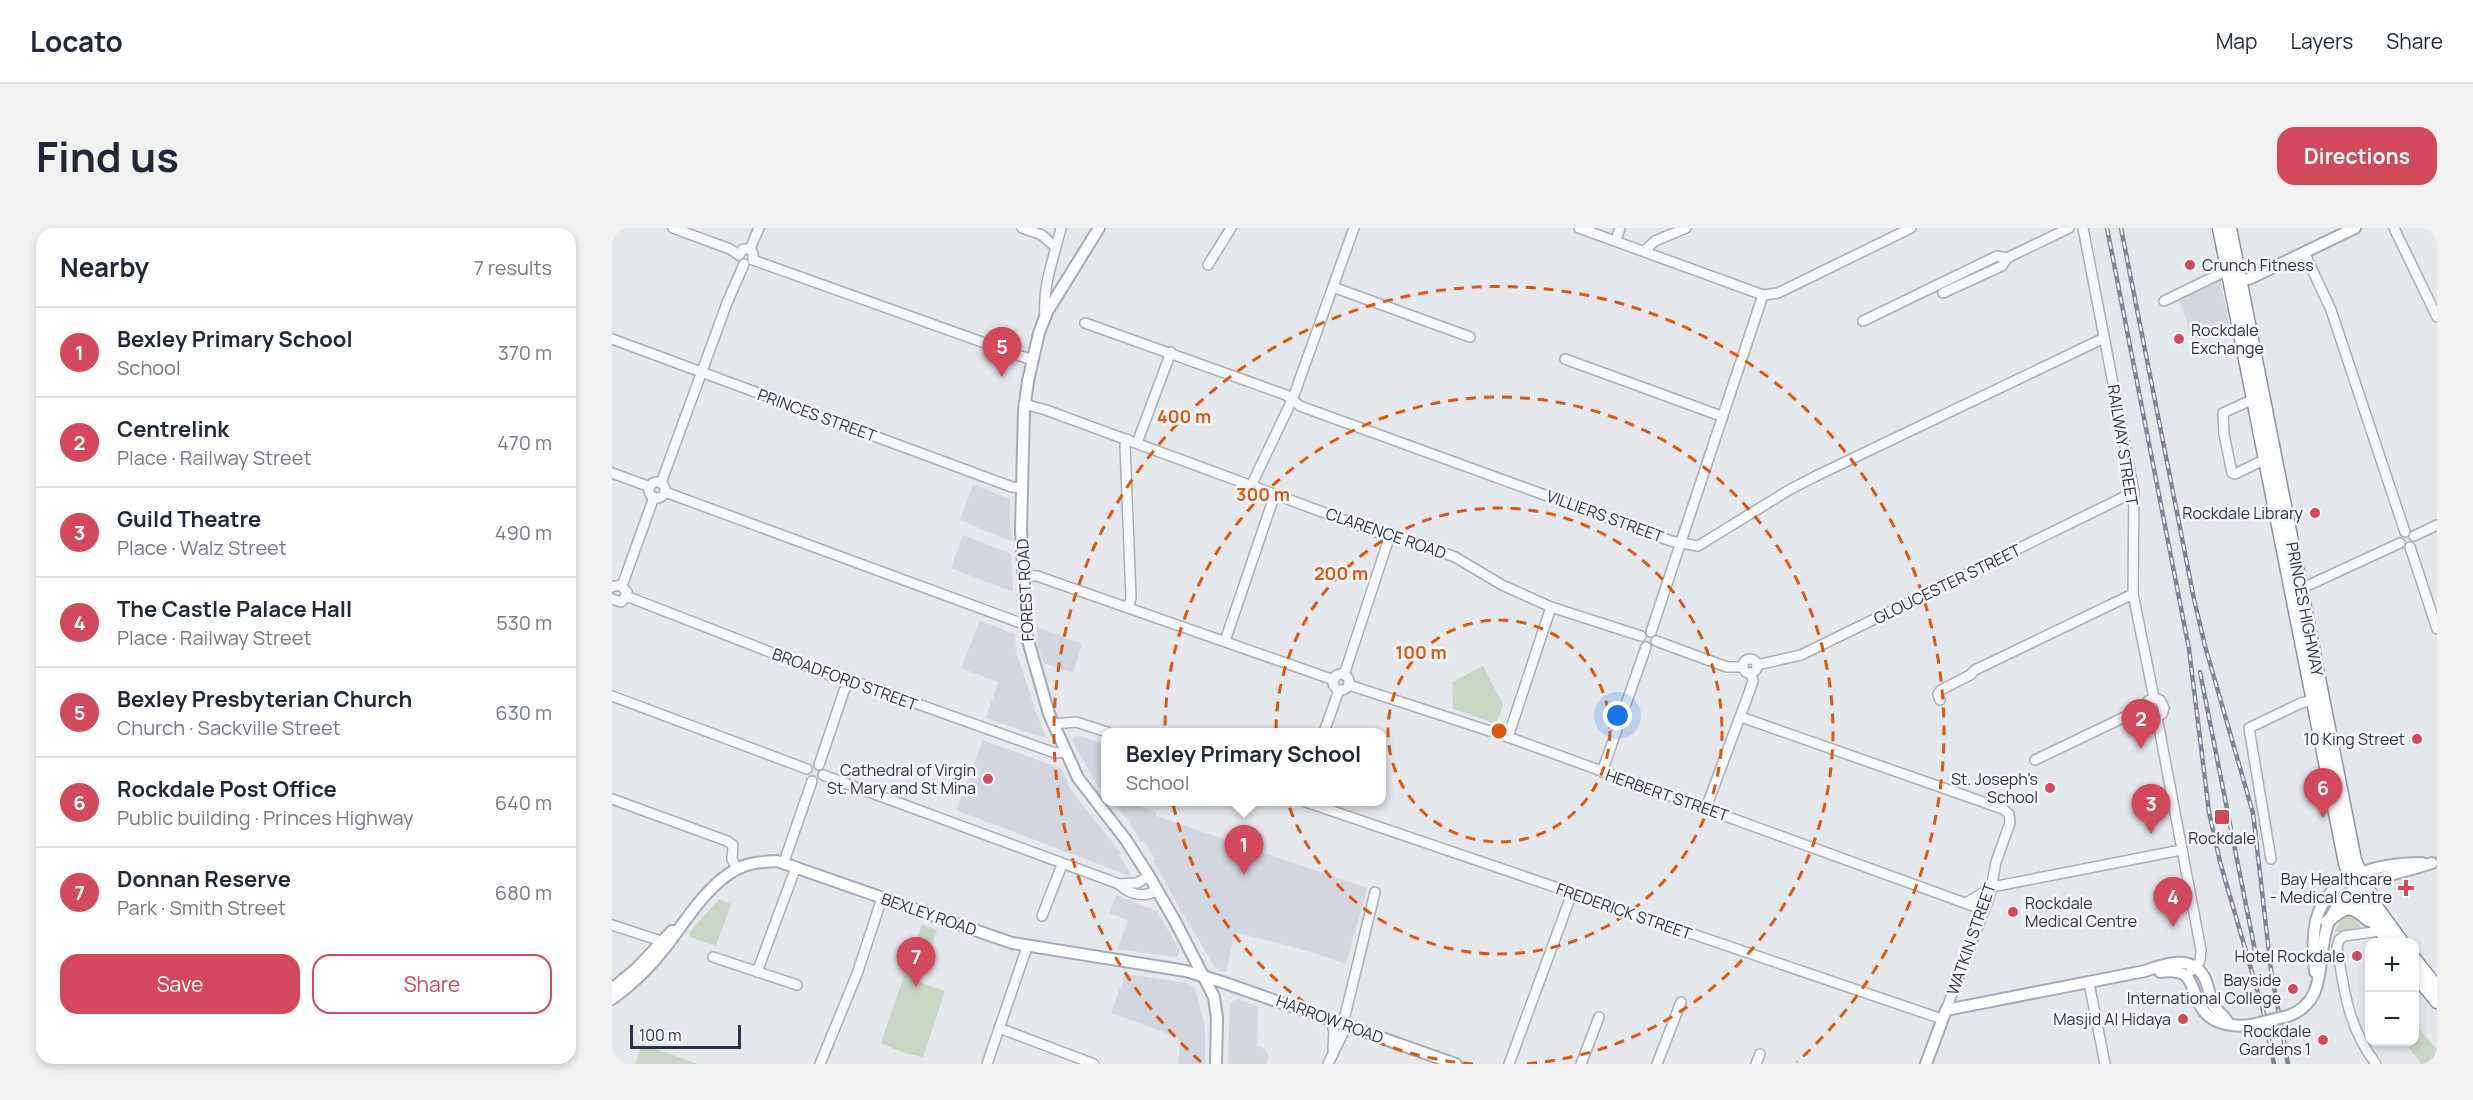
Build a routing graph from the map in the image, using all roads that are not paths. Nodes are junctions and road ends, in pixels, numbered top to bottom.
1 (673, 228) edge
2 (759, 228) edge
3 (1022, 228) edge
4 (1060, 228) edge
5 (1099, 228) edge
6 (1231, 228) edge
7 (1354, 228) edge
8 (1579, 228) edge
9 (1620, 228) edge
10 (1686, 228) edge
11 (1911, 228) edge
12 (2069, 228) edge
13 (2083, 228) edge
14 (2219, 228) edge
15 (2230, 228) edge
16 (2355, 228) edge
17 (2394, 228) edge
18 (1042, 235) junction
19 (1612, 235) edge
20 (1054, 246) junction
21 (750, 249) junction
22 (1648, 252) junction
23 (2304, 252) junction
24 (739, 255) junction
25 (2007, 258) junction
26 (749, 262) junction
27 (1208, 265) dead end
28 (2228, 270) junction
29 (2236, 283) junction
30 (1333, 287) junction
31 (1943, 293) dead end
32 (1762, 295) junction
33 (2164, 301) dead end
34 (2437, 317) edge
35 (1045, 318) junction
36 (1863, 321) dead end
37 (1085, 323) dead end
38 (1470, 337) dead end
39 (2104, 338) junction
40 (612, 339) edge
41 (1171, 352) junction
42 (1565, 359) dead end
43 (1032, 360) junction
44 (701, 372) junction
45 (2258, 397) junction
46 (1293, 399) junction
47 (1024, 404) junction
48 (1721, 416) junction
49 (1127, 440) junction
50 (1137, 443) junction
51 (2270, 457) junction
52 (612, 473) edge
53 (1251, 486) junction
54 (650, 487) junction
55 (663, 488) junction
56 (1022, 488) junction
57 (2134, 492) junction
58 (1275, 494) junction
59 (654, 497) junction
60 (2437, 525) edge
61 (2410, 534) junction
62 (1390, 535) junction
63 (1679, 543) junction
64 (2400, 543) junction
65 (2410, 547) junction
66 (1023, 576) junction
67 (617, 586) edge
68 (2296, 591) junction
69 (2133, 594) junction
70 (626, 596) junction
71 (614, 601) edge
72 (1551, 607) junction
73 (1128, 608) junction
74 (612, 613) edge
75 (1026, 625) junction
76 (2437, 629) edge
77 (1651, 632) junction
78 (1641, 636) junction
79 (1225, 641) junction
80 (1656, 641) junction
81 (1646, 647) junction
82 (1754, 669) junction
83 (1344, 675) junction
84 (1334, 680) junction
85 (847, 682) junction
86 (1349, 685) junction
87 (1339, 690) junction
88 (612, 696) edge
89 (2154, 698) junction
90 (2317, 699) junction
91 (1940, 700) dead end
92 (2145, 710) junction
93 (1741, 717) junction
94 (2157, 717) junction
95 (1053, 724) junction
96 (1325, 728) edge
97 (1101, 730) edge
98 (1508, 737) junction
99 (1066, 752) junction
100 (2034, 760) dead end
101 (819, 765) junction
102 (807, 769) junction
103 (1602, 772) junction
104 (823, 775) junction
105 (812, 781) junction
106 (612, 799) edge
107 (1320, 806) edge
108 (1706, 808) junction
109 (2181, 850) junction
110 (2271, 858) dead end
111 (784, 862) junction
112 (2435, 862) edge
113 (1062, 864) junction
114 (796, 867) junction
115 (736, 869) junction
116 (2354, 875) junction
117 (1149, 876) junction
118 (1119, 884) junction
119 (1992, 887) junction
120 (2360, 888) junction
121 (1158, 890) junction
122 (1375, 892) dead end
123 (1572, 893) junction
124 (882, 898) junction
125 (1966, 903) junction
126 (1984, 910) junction
127 (1042, 916) dead end
128 (2327, 922) junction
129 (612, 925) edge
130 (681, 925) junction
131 (2380, 931) junction
132 (2386, 938) edge
133 (2399, 938) edge
134 (661, 941) junction
135 (1027, 947) junction
136 (713, 957) dead end
137 (2419, 963) edge
138 (2195, 966) junction
139 (2145, 971) junction
140 (757, 972) junction
141 (2187, 976) junction
142 (1204, 977) junction
143 (2419, 979) edge
144 (2089, 983) junction
145 (797, 985) dead end
146 (2437, 987) edge
147 (612, 989) edge
148 (2315, 991) junction
149 (612, 999) edge
150 (1681, 1002) dead end
151 (2437, 1002) edge
152 (1944, 1015) junction
153 (1599, 1017) dead end
154 (1331, 1020) junction
155 (2228, 1023) junction
156 (1345, 1024) junction
157 (999, 1028) junction
158 (1333, 1050) junction
159 (1760, 1054) dead end
160 (820, 1064) edge
161 (987, 1064) edge
162 (1094, 1064) edge
163 (1216, 1064) edge
164 (1328, 1064) edge
165 (1456, 1064) edge
166 (1509, 1064) edge
167 (1581, 1064) edge
168 (1657, 1064) edge
169 (1756, 1064) edge
170 (1926, 1064) edge
171 (2105, 1064) edge
172 (2376, 1064) edge

1 - 24 street
2 - 21 street
3 - 18 street
4 - 18 street
4 - 20 street
5 - 35 main road, FOREST ROAD
6 - 27 street
7 - 30 street
8 - 19 street
9 - 19 street
10 - 22 street
11 - 32 street
12 - 25 street
13 - 39 street, RAILWAY STREET
14 - 28 highway, PRINCES HIGHWAY
15 - 29 highway, PRINCES HIGHWAY
16 - 23 main road
17 - 34 street
18 - 20 street
19 - 22 street
20 - 35 street
21 - 24 street
21 - 26 street
22 - 32 street
23 - 29 main road
23 - 61 street
24 - 26 street
25 - 31 street
25 - 36 street
26 - 43 street
26 - 44 street
28 - 29 highway, PRINCES HIGHWAY
28 - 33 street
29 - 45 highway, PRINCES HIGHWAY
30 - 38 street
30 - 46 street
32 - 48 street
35 - 43 main road, FOREST ROAD
37 - 41 street, VILLIERS STREET
39 - 57 street, RAILWAY STREET
39 - 63 street, VILLIERS STREET
40 - 44 street, PRINCES STREET
41 - 46 street, VILLIERS STREET
41 - 50 street
42 - 48 street
43 - 47 main road, FOREST ROAD
44 - 55 street
44 - 56 street, PRINCES STREET
45 - 51 highway, PRINCES HIGHWAY
45 - 51 street
46 - 53 street
46 - 63 street, VILLIERS STREET
47 - 49 street, CLARENCE ROAD
47 - 56 main road, FOREST ROAD
48 - 63 street
49 - 50 street, CLARENCE ROAD
49 - 73 street
50 - 53 street, CLARENCE ROAD
51 - 68 highway, PRINCES HIGHWAY
52 - 54 street
53 - 58 street, CLARENCE ROAD
54 - 55 street
54 - 59 street
55 - 59 street
55 - 75 street
56 - 66 main road, FOREST ROAD
57 - 69 street, RAILWAY STREET
57 - 82 street, GLOUCESTER STREET
58 - 62 street, CLARENCE ROAD
58 - 79 street
59 - 67 street
60 - 61 street
61 - 64 street
61 - 65 street
62 - 72 street, CLARENCE ROAD
62 - 83 street
63 - 77 street
64 - 65 street
64 - 68 street
65 - 76 street
66 - 73 street
66 - 75 main road, FOREST ROAD
67 - 70 street
68 - 90 highway, PRINCES HIGHWAY
69 - 89 street, RAILWAY STREET
69 - 91 street
70 - 71 street
70 - 85 street, BROADFORD STREET
71 - 74 street
72 - 78 street, CLARENCE ROAD
72 - 98 street
73 - 79 street
75 - 95 main road, FOREST ROAD
77 - 78 street
77 - 80 street
78 - 81 street
79 - 84 street
80 - 81 street
80 - 82 street
81 - 103 street
82 - 93 street
83 - 84 street
83 - 86 street
84 - 87 street
85 - 99 street, BROADFORD STREET
85 - 101 street
86 - 87 street
86 - 98 street, HERBERT STREET
87 - 96 street
88 - 102 street
89 - 92 street
89 - 94 street
90 - 110 street
90 - 116 highway, PRINCES HIGHWAY
92 - 94 street
92 - 100 street
93 - 108 street
93 - 119 street, WATKIN STREET
94 - 109 street
95 - 97 street
95 - 99 main road, FOREST ROAD
98 - 103 street, HERBERT STREET
99 - 117 main road, FOREST ROAD
101 - 102 street
101 - 104 street
102 - 105 street
103 - 108 street, HERBERT STREET
104 - 105 street
104 - 113 street
105 - 111 street
106 - 115 street
107 - 123 street, FREDERICK STREET
108 - 125 street, HERBERT STREET
109 - 119 street
109 - 138 street
111 - 114 main road, BEXLEY ROAD
111 - 115 main road, BEXLEY ROAD
112 - 116 main road
112 - 120 main road
113 - 118 street
113 - 127 street
114 - 124 main road, BEXLEY ROAD
114 - 140 street
115 - 130 main road, BEXLEY ROAD
116 - 120 highway, PRINCES HIGHWAY
116 - 148 main road
117 - 118 street
117 - 121 main road, FOREST ROAD
118 - 121 street
119 - 125 street
119 - 126 street, WATKIN STREET
120 - 128 main road
120 - 131 highway, PRINCES HIGHWAY
120 - 133 highway, PRINCES HIGHWAY
121 - 142 main road, FOREST ROAD
122 - 156 street
123 - 152 street, FREDERICK STREET
123 - 166 street
124 - 135 main road, BEXLEY ROAD
124 - 160 street
125 - 126 street, HERBERT STREET
126 - 152 street, WATKIN STREET
128 - 131 highway
128 - 148 main road
129 - 134 street
130 - 134 main road, BEXLEY ROAD
130 - 149 main road, BEXLEY ROAD
131 - 132 highway, PRINCES HIGHWAY
131 - 172 street
134 - 147 main road, BEXLEY ROAD
135 - 142 main road, BEXLEY ROAD
135 - 157 street
136 - 140 street
137 - 146 highway
138 - 139 main road, FREDERICK STREET
138 - 141 street
138 - 155 main road
139 - 141 main road, FREDERICK STREET
139 - 144 main road, FREDERICK STREET
140 - 145 street
141 - 155 main road
142 - 154 main road, HARROW ROAD
142 - 163 main road, FOREST ROAD
143 - 151 highway
144 - 152 main road, FREDERICK STREET
144 - 171 street
148 - 155 main road, bridge
150 - 168 street
152 - 170 main road, WATKIN STREET
153 - 167 street
154 - 156 main road, HARROW ROAD
154 - 158 street
156 - 158 street
156 - 165 main road, HARROW ROAD
157 - 161 street
157 - 162 street
158 - 164 street
159 - 169 street

